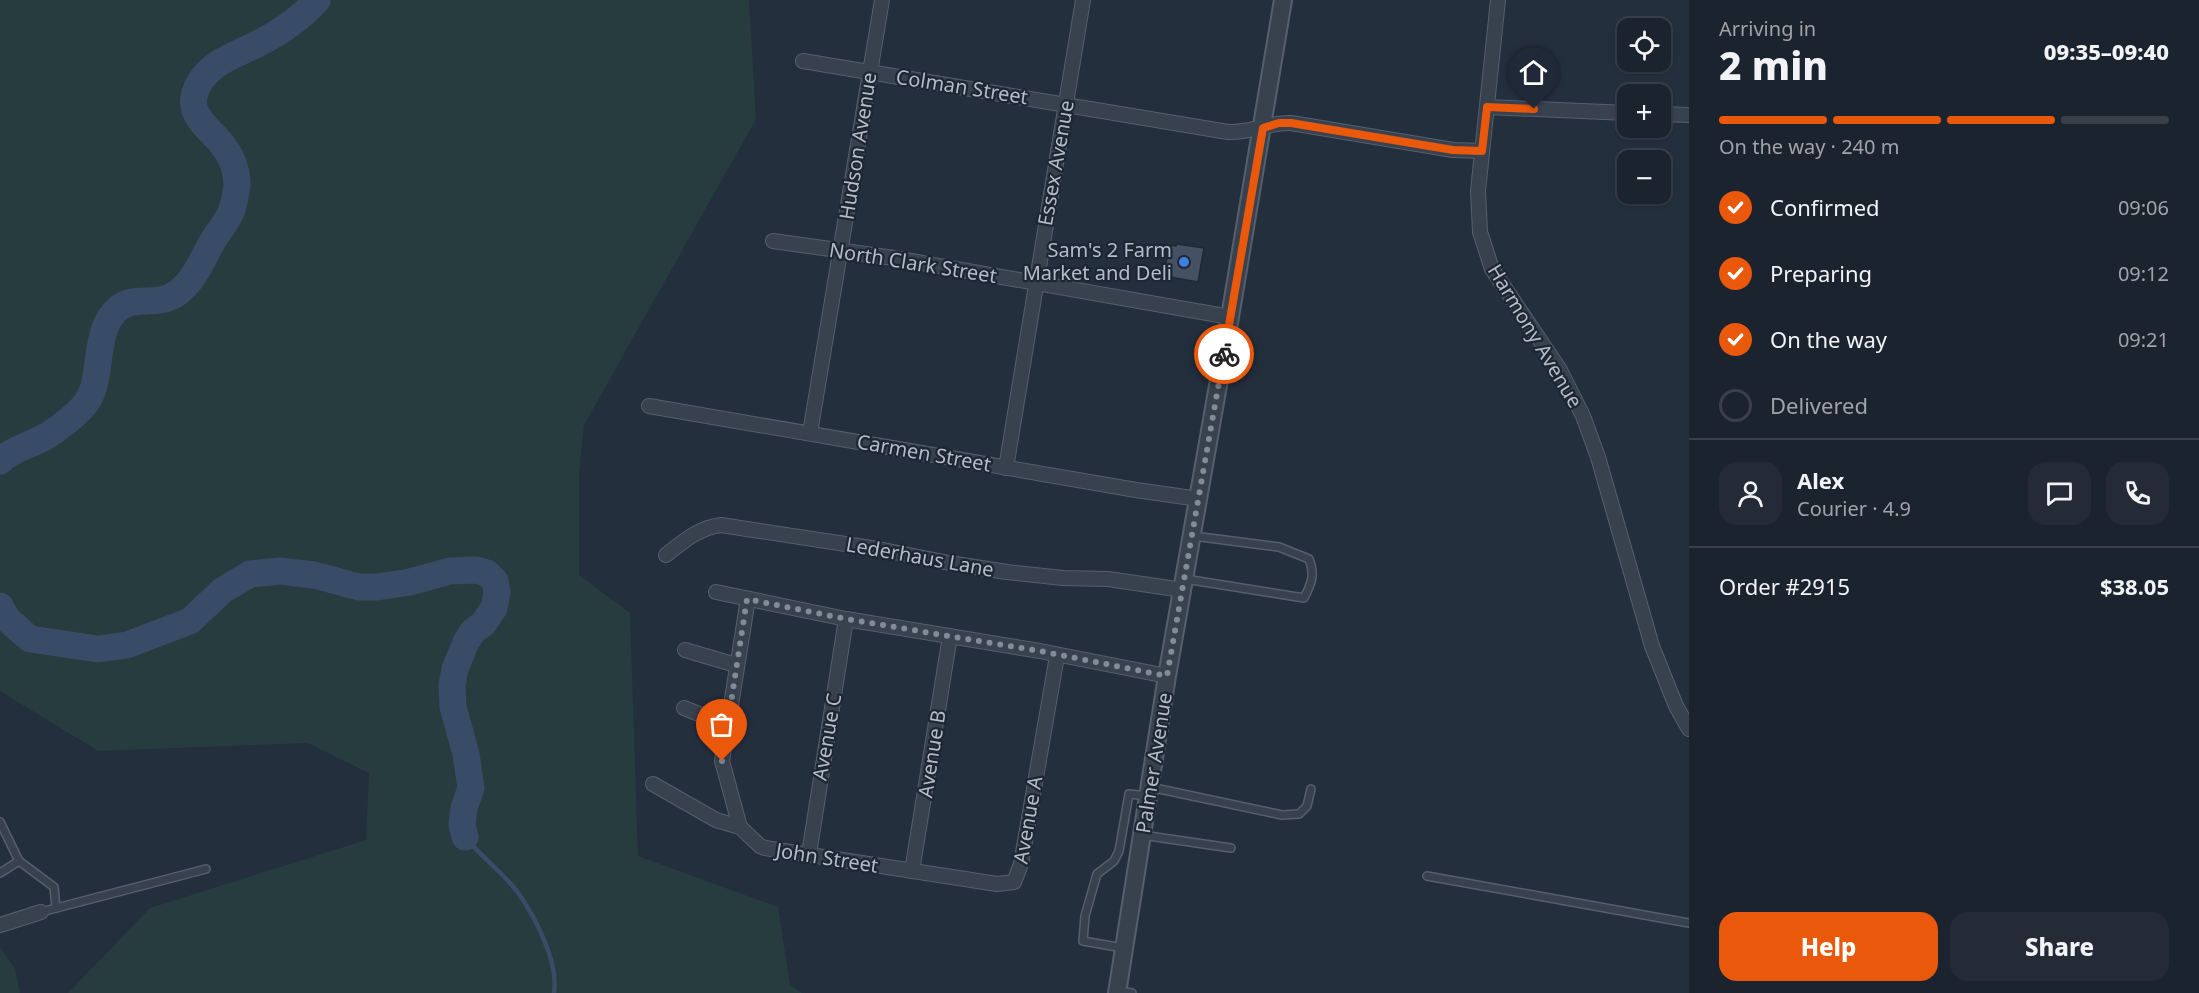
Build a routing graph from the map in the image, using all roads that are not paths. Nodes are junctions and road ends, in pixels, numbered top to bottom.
1 (882, 0) edge
2 (1083, 0) edge
3 (1283, 0) edge
4 (1498, 0) edge
5 (803, 61) dead end
6 (870, 72) junction
7 (1066, 104) junction
8 (1487, 107) junction
9 (1617, 113) edge
10 (1671, 114) edge
11 (1689, 115) edge
12 (1263, 128) junction
13 (1482, 151) junction
14 (773, 241) dead end
15 (840, 251) junction
16 (1036, 283) junction
17 (1230, 318) junction
18 (649, 406) dead end
19 (810, 434) junction
20 (1006, 468) junction
21 (1199, 499) junction
22 (1193, 536) junction
23 (666, 555) dead end
24 (1184, 585) junction
25 (716, 592) dead end
26 (747, 599) junction
27 (846, 619) junction
28 (950, 636) junction
29 (685, 650) dead end
30 (1057, 656) junction
31 (736, 665) junction
32 (1167, 676) junction
33 (684, 708) dead end
34 (726, 725) junction
35 (1689, 729) edge
36 (653, 783) dead end
37 (1311, 789) dead end
38 (1149, 791) junction
39 (0, 822) edge
40 (740, 827) junction
41 (1142, 835) junction
42 (1232, 848) dead end
43 (1119, 851) junction
44 (1139, 853) junction
45 (809, 854) junction
46 (19, 861) junction
47 (206, 869) dead end
48 (912, 871) junction
49 (0, 873) edge
50 (1427, 876) dead end
51 (56, 909) junction
52 (41, 912) joint
53 (1689, 923) edge
54 (0, 925) edge
55 (1124, 948) junction
56 (1122, 992) edge

1 - 6 street, Hudson Avenue
2 - 7 street, Essex Avenue
3 - 12 street, Palmer Avenue
4 - 8 street, Harmony Avenue
5 - 6 street, Colman Street
6 - 7 street, Colman Street
6 - 15 street, Hudson Avenue
7 - 12 street, Colman Street
7 - 16 street, Essex Avenue
8 - 9 street
8 - 13 street, Harmony Avenue
10 - 11 street
12 - 13 street, Colman Street
12 - 17 street, Palmer Avenue
13 - 35 street, Harmony Avenue
14 - 15 street, North Clark Street
15 - 16 street, North Clark Street
15 - 19 street, Hudson Avenue
16 - 17 street, North Clark Street
16 - 20 street, Essex Avenue
17 - 21 street, Palmer Avenue
18 - 19 street, Carmen Street
19 - 20 street, Carmen Street
20 - 21 street, Carmen Street
21 - 22 street, Palmer Avenue
22 - 24 street, Palmer Avenue
22 - 24 lane
23 - 24 street, Lederhaus Lane
24 - 32 street, Palmer Avenue
25 - 26 street
26 - 27 street
26 - 31 street
27 - 28 street
27 - 45 street, Avenue C
28 - 30 street
28 - 48 street, Avenue B
29 - 31 street
30 - 32 street
30 - 48 street, Avenue A
31 - 34 street
32 - 38 street, Palmer Avenue
33 - 34 street
34 - 40 street
36 - 40 street, John Street
37 - 38 lane
38 - 41 street, Palmer Avenue
38 - 43 lane
39 - 46 lane
40 - 45 street, John Street
41 - 42 lane
41 - 44 street, Palmer Avenue
43 - 44 lane
43 - 55 lane
44 - 55 street, Palmer Avenue
45 - 48 street, John Street
46 - 49 lane
46 - 51 lane
47 - 51 lane
50 - 53 lane
51 - 52 lane
52 - 54 street
55 - 56 street, Palmer Avenue

